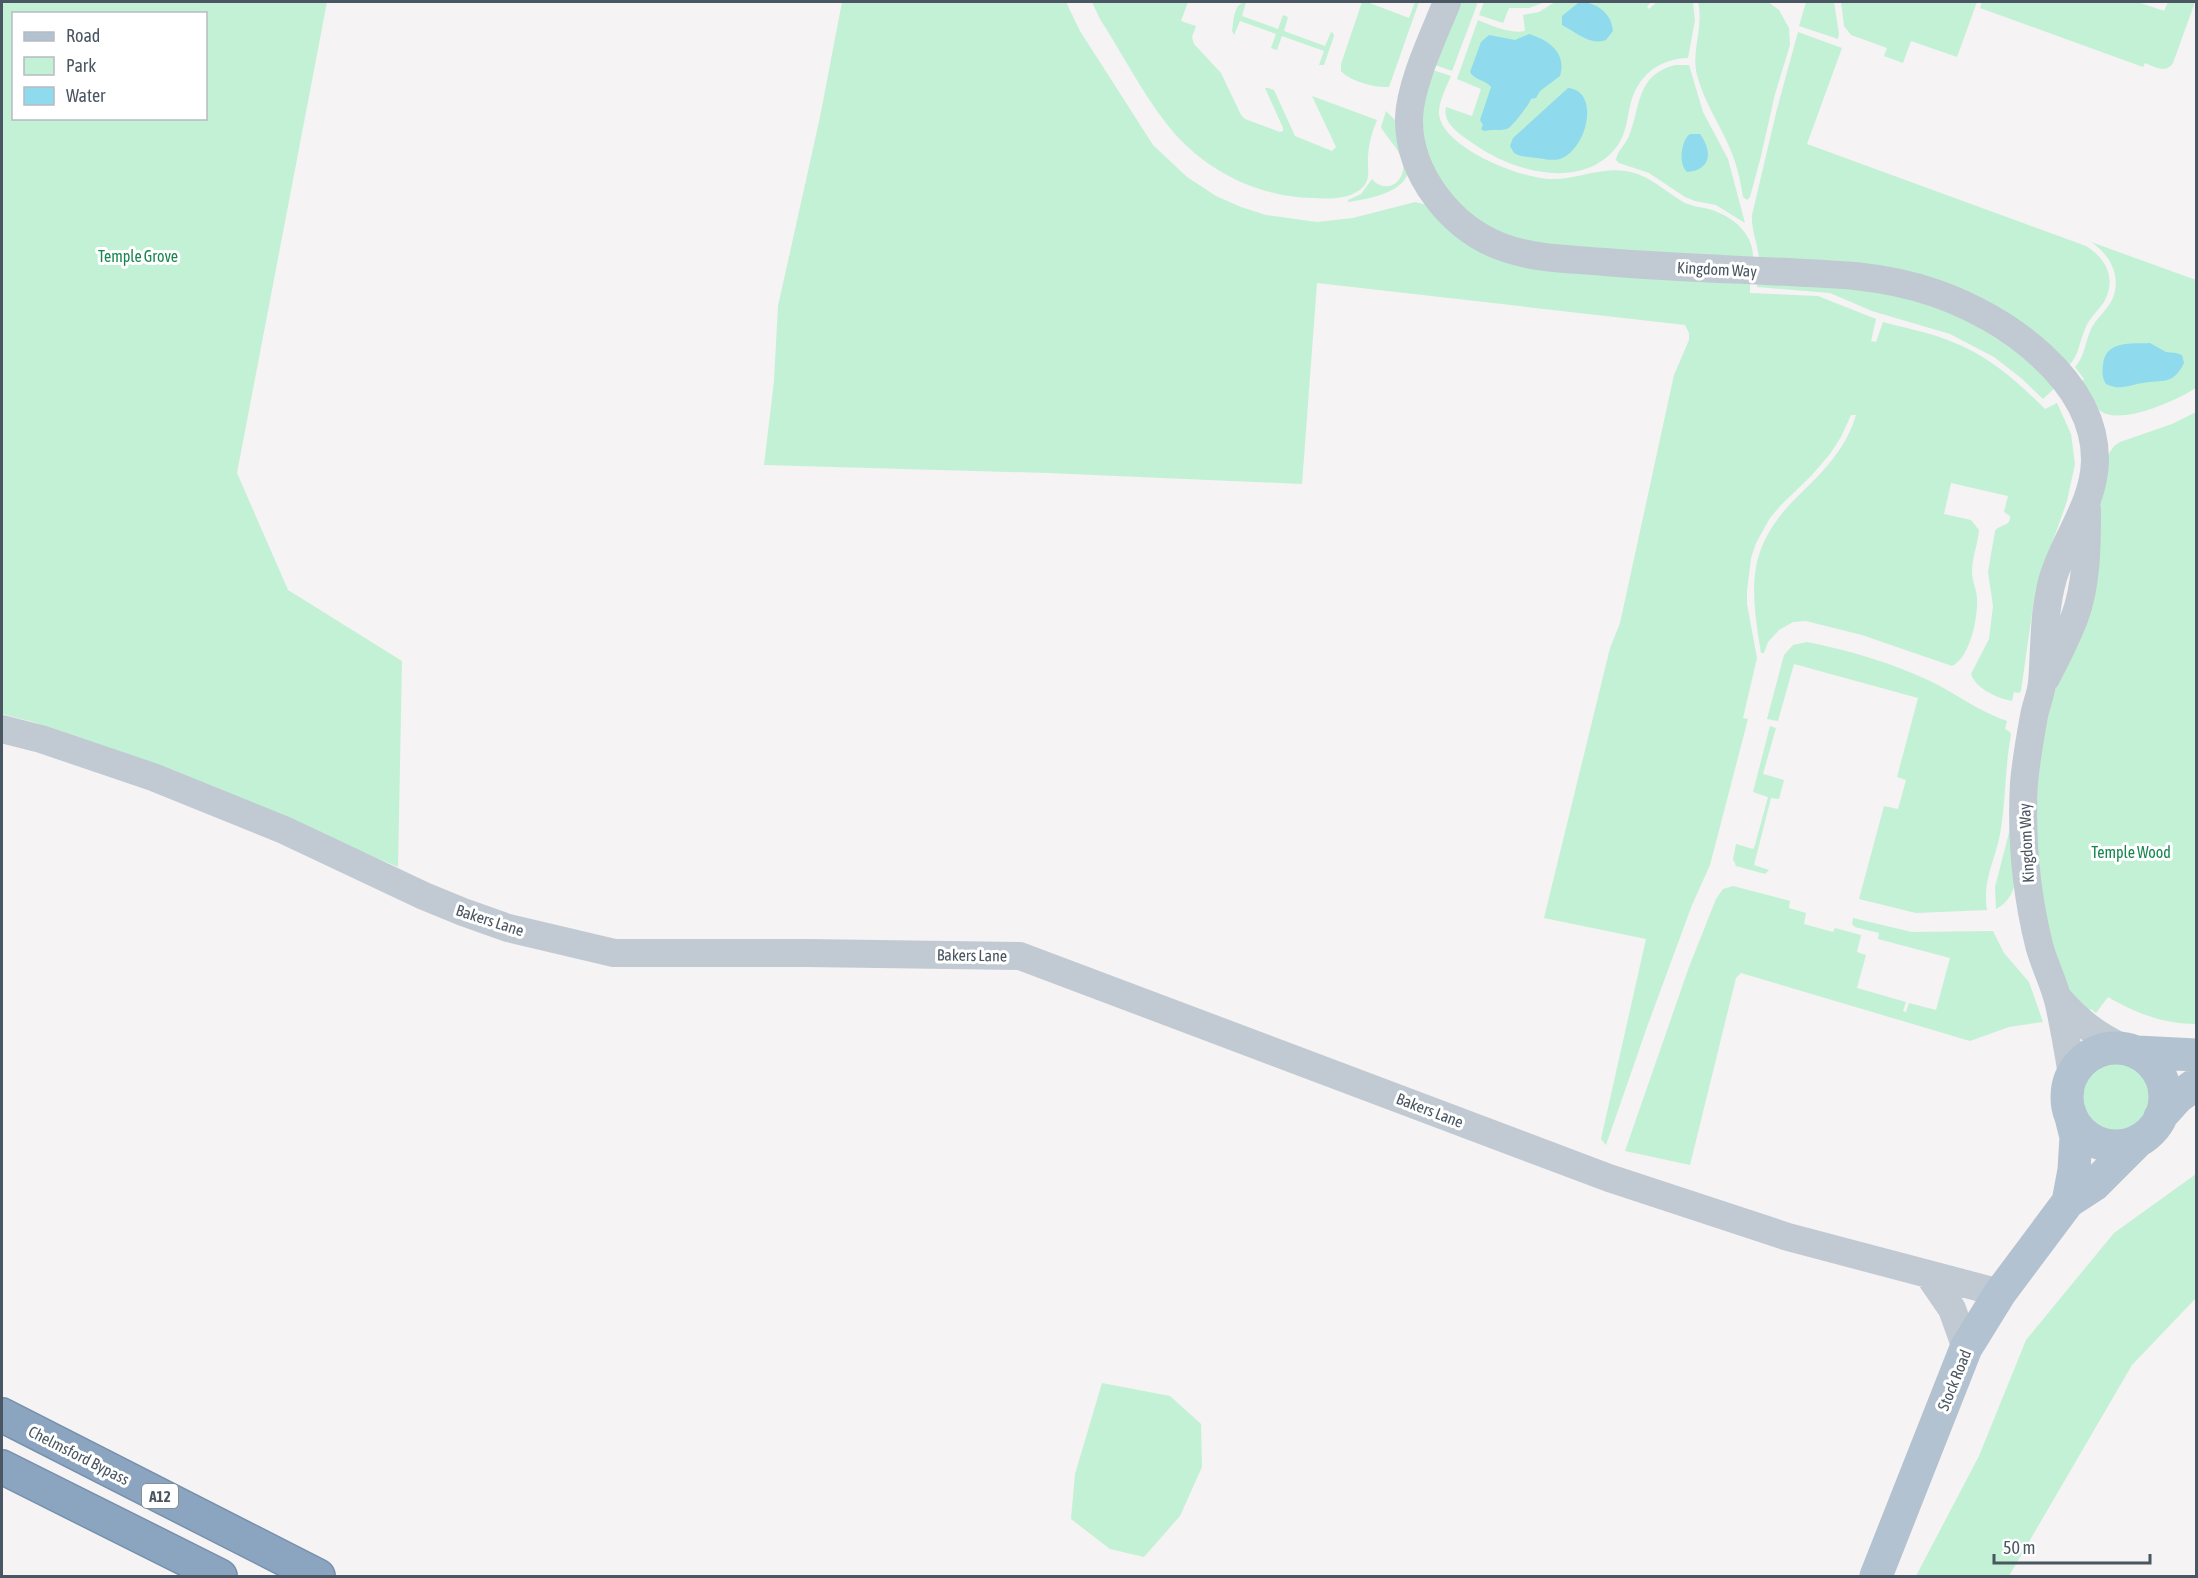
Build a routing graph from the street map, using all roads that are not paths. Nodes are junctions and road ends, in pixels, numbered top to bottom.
1 (1447, 2) edge
2 (2, 729) edge
3 (2058, 998) junction
4 (2131, 1050) junction
5 (2196, 1055) edge
6 (2072, 1076) junction
7 (2196, 1084) edge
8 (2070, 1113) junction
9 (2150, 1128) junction
10 (2068, 1202) junction
11 (1928, 1274) junction
12 (2000, 1293) junction
13 (1966, 1348) junction
14 (2, 1415) edge
15 (2, 1467) edge
16 (220, 1576) edge
17 (318, 1576) edge
18 (1876, 1576) edge

1 - 3 street, Kingdom Way
2 - 11 street, Bakers Lane
3 - 4 street, Kingdom Way
3 - 6 street, Kingdom Way
4 - 5 main road
4 - 6 main road
4 - 9 main road
6 - 8 main road
7 - 9 main road, Stock Road
8 - 9 main road
8 - 10 main road, Stock Road
9 - 10 main road, Stock Road
10 - 12 main road, Stock Road
11 - 12 street, Bakers Lane
11 - 13 street
12 - 13 main road, Stock Road
13 - 18 main road, Stock Road
14 - 17 highway, Chelmsford Bypass / A12
15 - 16 highway

